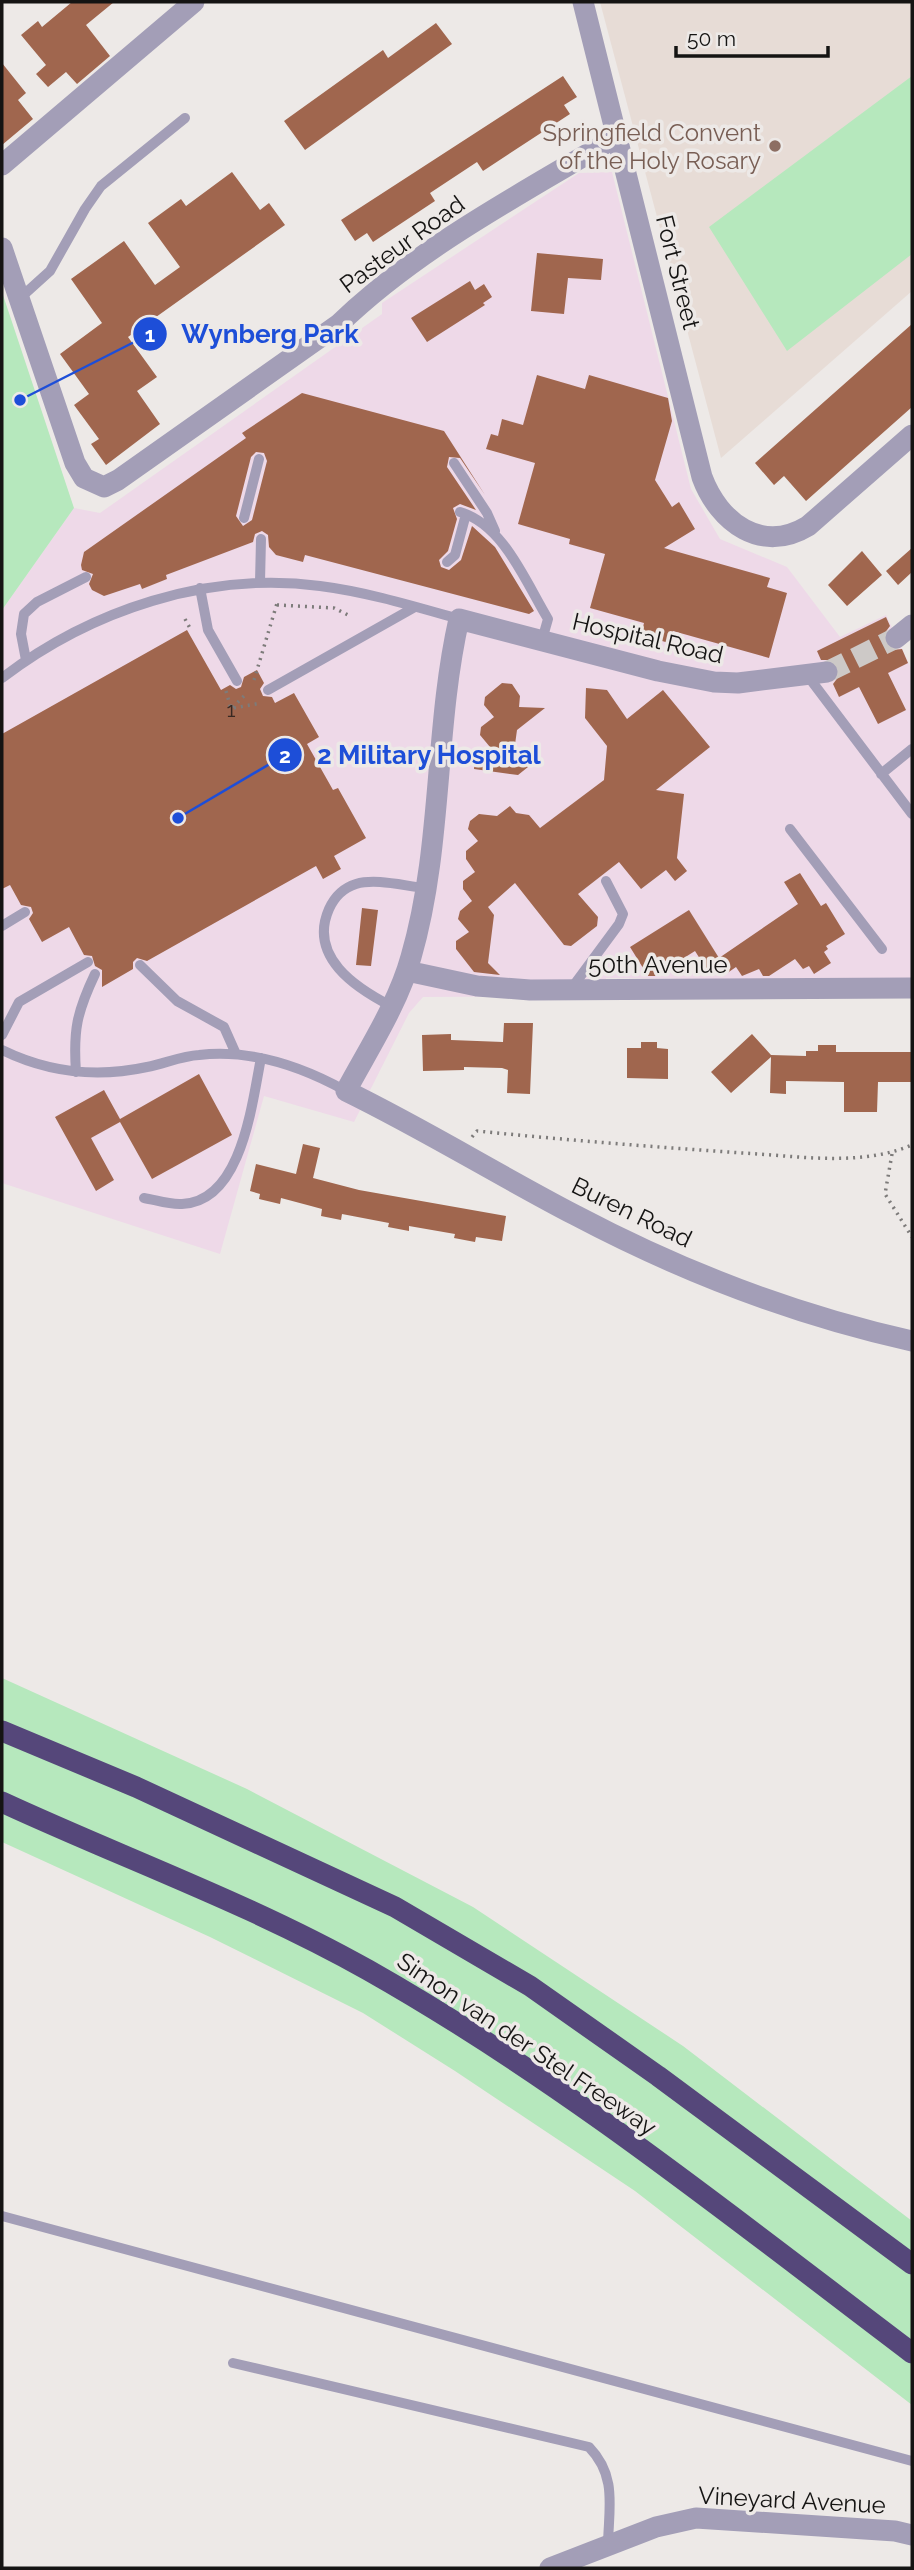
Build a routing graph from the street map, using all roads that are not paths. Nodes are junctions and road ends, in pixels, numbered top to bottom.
1 (194, 2) edge
2 (583, 2) edge
3 (185, 118) dead end
4 (618, 136) junction
5 (2, 165) edge
6 (2, 248) edge
7 (19, 299) junction
8 (912, 435) edge
9 (259, 459) dead end
10 (454, 463) dead end
11 (244, 518) dead end
12 (495, 534) junction
13 (261, 539) dead end
14 (447, 562) dead end
15 (86, 577) dead end
16 (260, 582) junction
17 (200, 588) junction
18 (415, 607) junction
19 (460, 618) junction
20 (542, 640) junction
21 (26, 660) junction
22 (817, 673) joint
23 (2, 678) edge
24 (237, 681) dead end
25 (268, 690) dead end
26 (912, 749) edge
27 (881, 774) junction
28 (912, 814) edge
29 (790, 829) dead end
30 (606, 881) dead end
31 (425, 888) junction
32 (25, 912) dead end
33 (2, 926) edge
34 (882, 949) dead end
35 (88, 962) dead end
36 (140, 965) dead end
37 (407, 971) junction
38 (95, 974) dead end
39 (912, 988) edge
40 (569, 991) junction
41 (391, 1006) junction
42 (2, 1035) edge
43 (2, 1050) edge
44 (236, 1054) junction
45 (261, 1058) junction
46 (76, 1072) junction
47 (346, 1091) junction
48 (144, 1198) dead end
49 (912, 1340) edge
50 (2, 1731) edge
51 (2, 1802) edge
52 (2, 2216) edge
53 (912, 2264) edge
54 (912, 2353) edge
55 (233, 2364) dead end
56 (912, 2461) edge
57 (912, 2535) edge
58 (608, 2544) junction
59 (550, 2568) edge

1 - 5 street
2 - 4 street, Fort Street
3 - 7 lane
4 - 7 street, Pasteur Road
4 - 8 street, Fort Street
6 - 7 street
9 - 11 lane
10 - 12 lane
12 - 14 lane
12 - 20 lane
13 - 16 lane
15 - 21 lane
16 - 17 lane
16 - 18 lane
17 - 21 lane
17 - 24 lane
18 - 19 lane
18 - 25 lane
19 - 20 street, Hospital Road
19 - 31 street
20 - 22 street, Hospital Road
21 - 23 lane
22 - 27 lane
26 - 27 lane
27 - 28 lane
29 - 34 lane
30 - 40 lane
31 - 37 street
31 - 41 lane
32 - 33 lane
35 - 42 lane
36 - 44 lane
37 - 40 street, 50th Avenue
37 - 41 street
38 - 46 lane
39 - 40 street, 50th Avenue
41 - 47 street
43 - 46 lane
44 - 45 lane
44 - 46 lane
45 - 47 lane
45 - 48 lane
47 - 49 street, Buren Road
50 - 53 highway, Simon van der Stel Freeway
51 - 54 highway, Simon van der Stel Freeway
52 - 56 lane
55 - 58 lane
57 - 58 street, Vineyard Avenue
58 - 59 street, Vineyard Avenue

